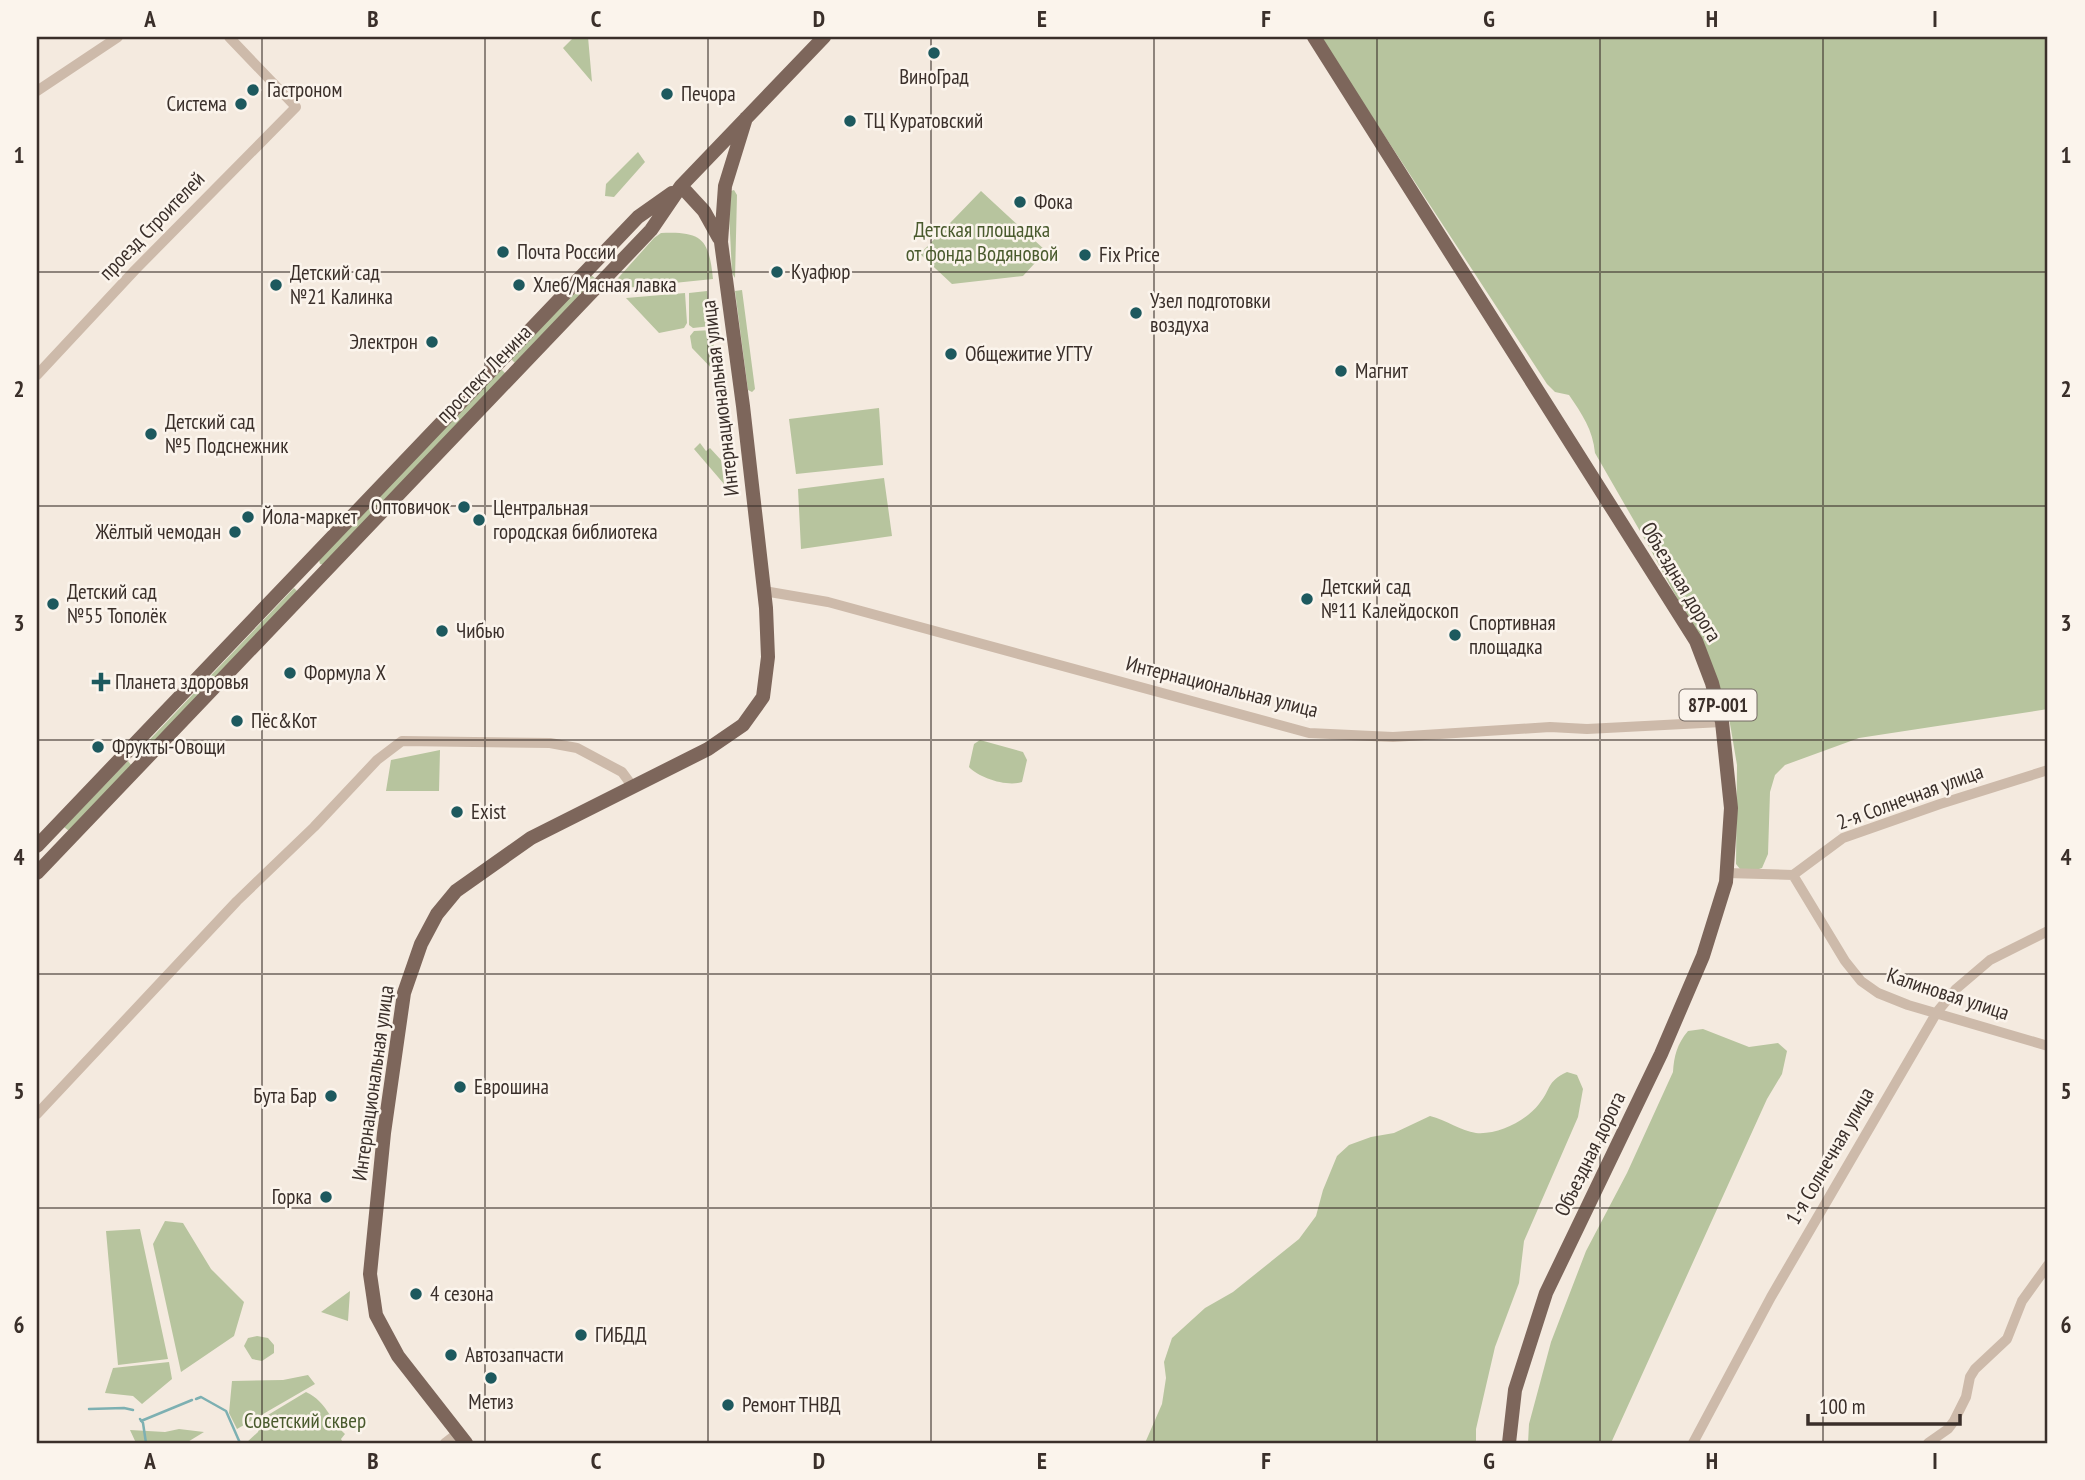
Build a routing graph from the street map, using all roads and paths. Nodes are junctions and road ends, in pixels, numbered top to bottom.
1 (118, 37) edge
2 (229, 37) edge
3 (824, 37) edge
4 (1314, 37) edge
5 (37, 91) edge
6 (746, 118) junction
7 (681, 186) junction
8 (721, 242) junction
9 (37, 375) edge
10 (298, 573) junction
11 (311, 587) junction
12 (764, 591) junction
13 (1722, 722) junction
14 (2048, 770) edge
15 (633, 787) junction
16 (37, 846) edge
17 (37, 873) edge
18 (1727, 873) junction
19 (1793, 875) junction
20 (2048, 931) edge
21 (1937, 1012) junction
22 (2048, 1046) edge
23 (37, 1114) edge
24 (2048, 1265) edge
25 (462, 1438) edge
26 (444, 1443) edge
27 (1509, 1443) edge
28 (1693, 1443) edge
29 (1928, 1443) edge

1 - 5 street
2 - 9 street, проезд Строителей
3 - 6 main road, проспект Ленина
4 - 13 main road, Объездная дорога / 87Р-001
6 - 7 main road, проспект Ленина
6 - 8 main road, Интернациональная улица
7 - 8 main road, Интернациональная улица
7 - 10 main road, проспект Ленина
7 - 11 main road, проспект Ленина
8 - 12 main road, Интернациональная улица
10 - 11 main road
10 - 16 main road, проспект Ленина
11 - 17 main road, проспект Ленина
12 - 13 street, Интернациональная улица
12 - 15 main road, Интернациональная улица
13 - 18 main road, Объездная дорога / 87Р-001
14 - 19 street, 2-я Солнечная улица
15 - 23 street
15 - 25 main road, Интернациональная улица
18 - 19 street
18 - 27 main road, Объездная дорога / 87Р-001
19 - 21 street, Калиновая улица
20 - 21 street, 1-я Солнечная улица
21 - 22 street, Калиновая улица
21 - 28 street, 1-я Солнечная улица
24 - 29 street
25 - 26 street

